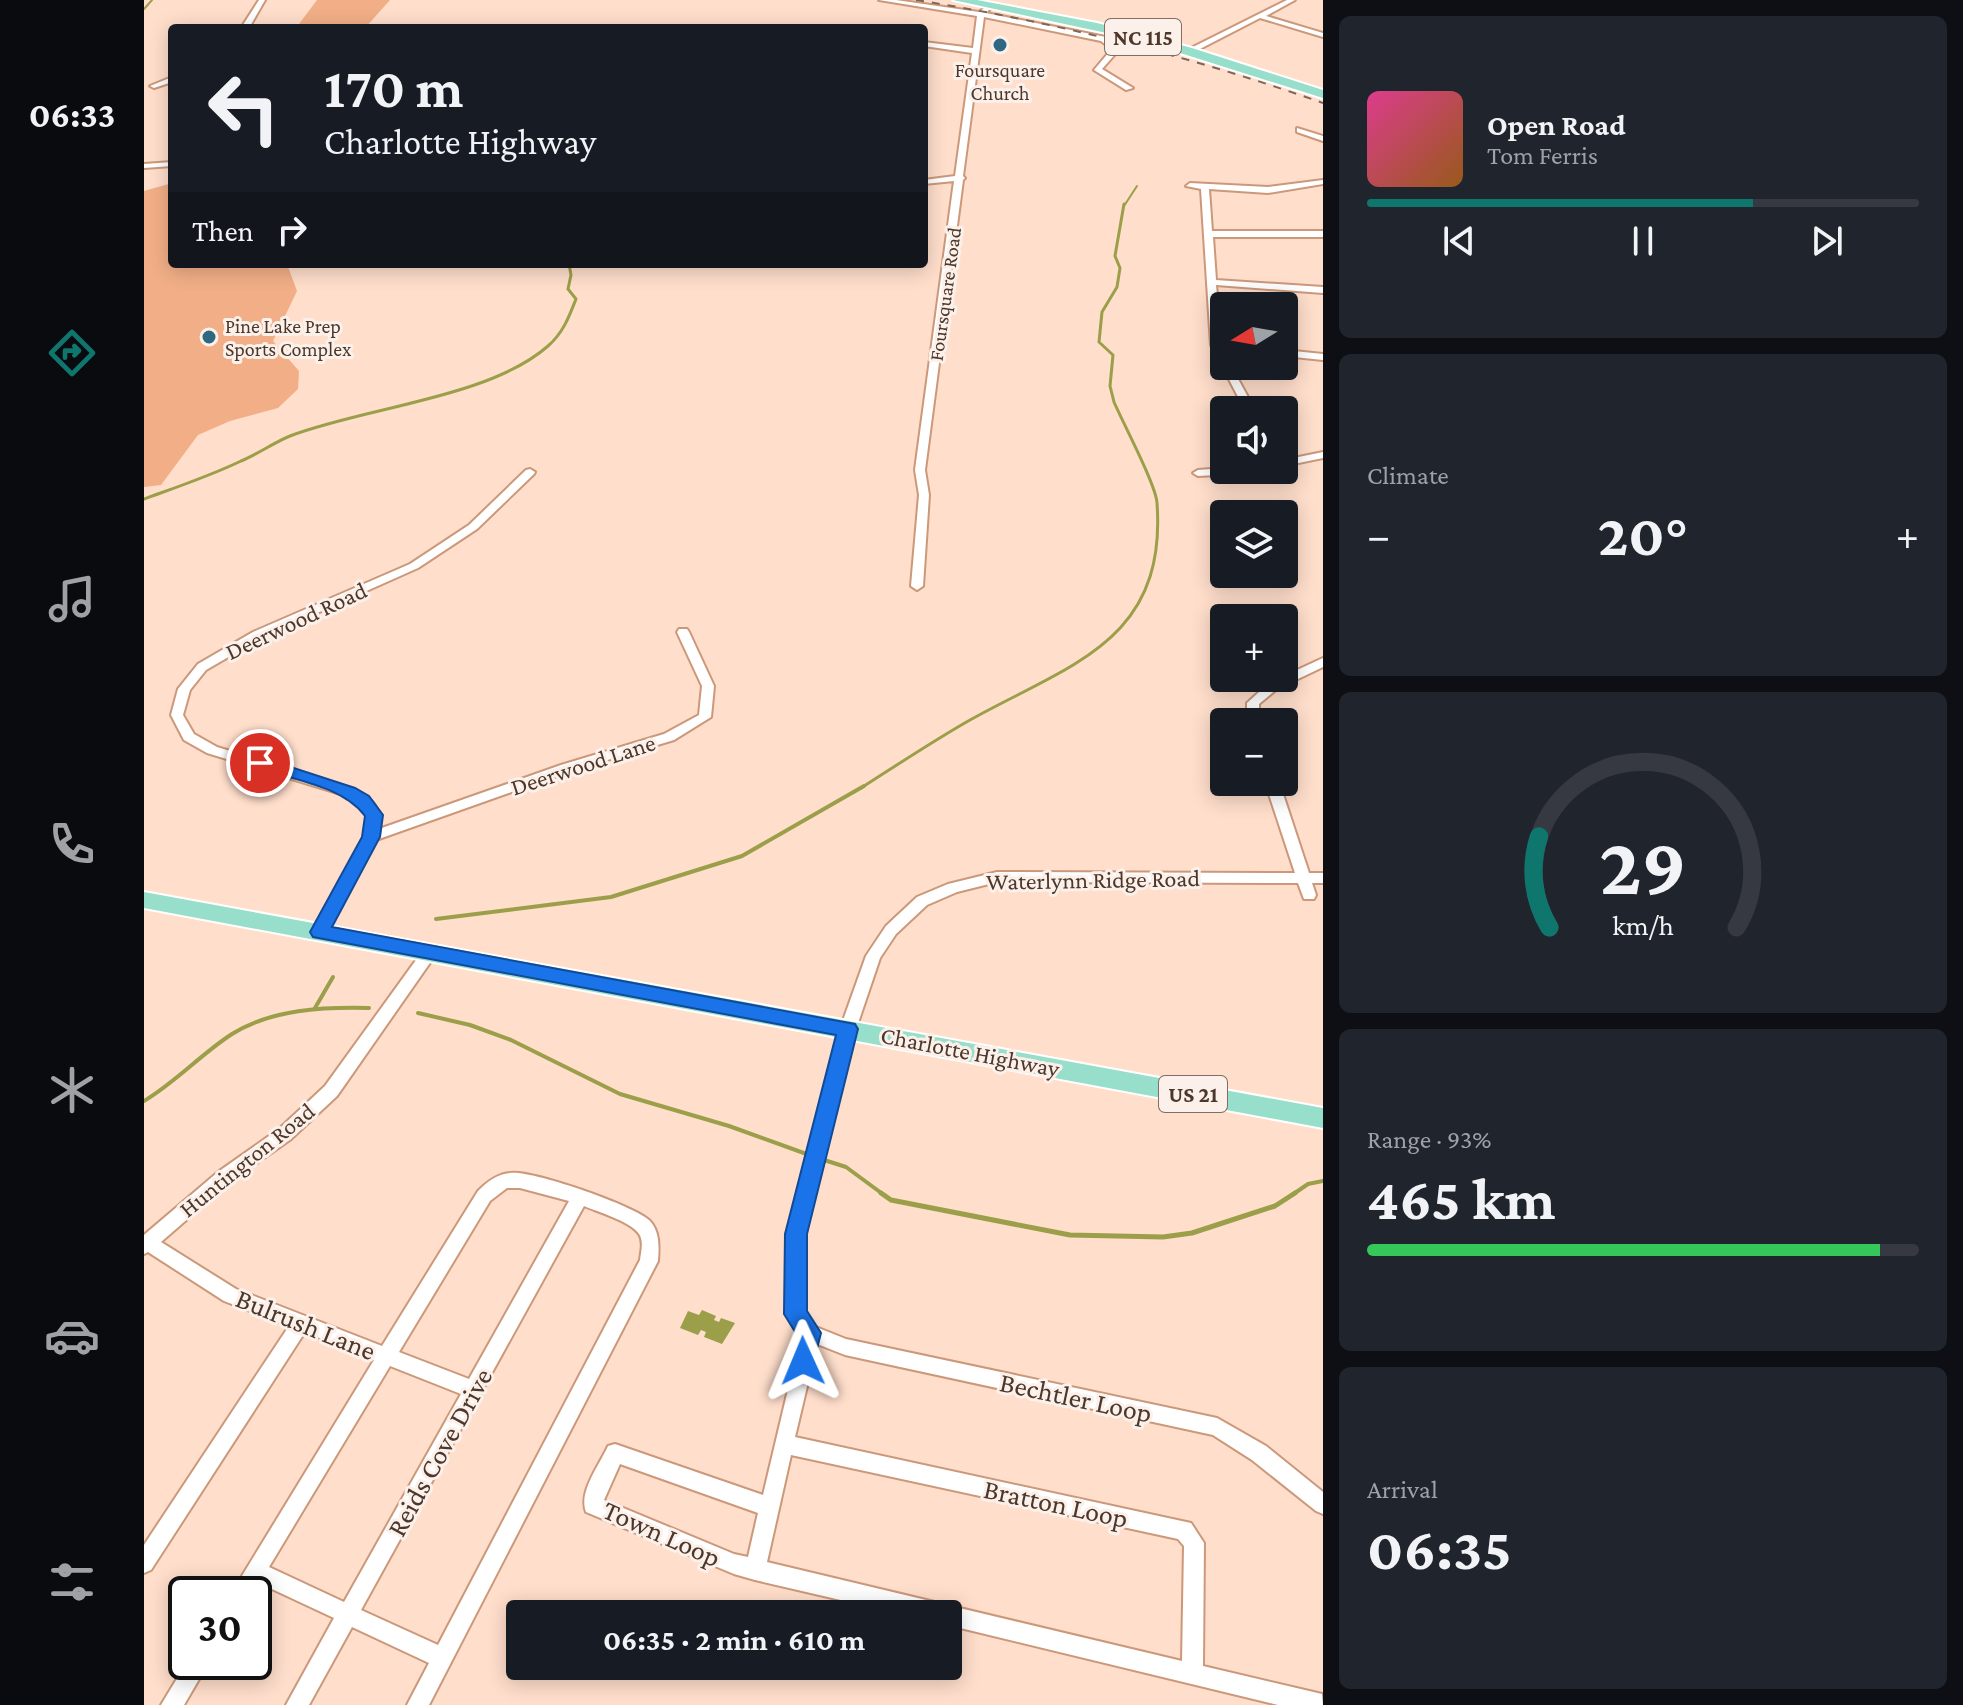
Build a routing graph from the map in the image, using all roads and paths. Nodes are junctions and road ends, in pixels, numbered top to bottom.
1 (262, 0) edge
2 (882, 0) edge
3 (958, 0) edge
4 (1292, 0) edge
5 (991, 5) junction
6 (981, 14) junction
7 (1260, 16) junction
8 (247, 24) edge
9 (1323, 35) edge
10 (928, 45) edge
11 (1191, 50) junction
12 (976, 51) junction
13 (168, 81) edge
14 (154, 86) dead end
15 (1129, 88) dead end
16 (1323, 94) edge
17 (1300, 130) dead end
18 (1323, 139) edge
19 (168, 164) edge
20 (144, 166) edge
21 (961, 178) junction
22 (928, 182) edge
23 (1323, 182) edge
24 (1190, 186) dead end
25 (1205, 188) junction
26 (1208, 234) junction
27 (1323, 234) edge
28 (1211, 282) junction
29 (1323, 290) edge
30 (1212, 292) edge
31 (1298, 354) edge
32 (1323, 357) edge
33 (1323, 455) edge
34 (1298, 457) edge
35 (530, 472) dead end
36 (1210, 472) edge
37 (1198, 473) dead end
38 (917, 586) dead end
39 (683, 632) dead end
40 (1323, 662) edge
41 (1253, 708) edge
42 (1277, 796) edge
43 (371, 837) junction
44 (1304, 878) junction
45 (1323, 878) edge
46 (1309, 895) dead end
47 (144, 900) edge
48 (319, 932) junction
49 (429, 953) junction
50 (848, 1029) junction
51 (1323, 1118) edge
52 (580, 1198) junction
53 (146, 1244) edge
54 (301, 1323) junction
55 (810, 1333) junction
56 (387, 1356) junction
57 (474, 1390) junction
58 (784, 1444) junction
59 (1323, 1504) edge
60 (769, 1507) junction
61 (144, 1563) edge
62 (755, 1570) junction
63 (255, 1571) junction
64 (252, 1576) edge
65 (885, 1600) edge
66 (348, 1615) junction
67 (962, 1618) edge
68 (442, 1658) junction
69 (1192, 1673) junction
70 (188, 1680) edge
71 (172, 1705) edge
72 (297, 1705) edge
73 (418, 1705) edge
74 (1322, 1705) edge

1 - 8 street
2 - 6 street
3 - 5 main road, NC 115
4 - 7 street
5 - 6 street
5 - 11 main road, NC 115
6 - 12 street, Foursquare Road
6 - 15 street
7 - 9 street
7 - 11 street
10 - 12 street
11 - 16 main road, NC 115
12 - 21 street, Foursquare Road
13 - 14 street
17 - 18 street
19 - 20 street
21 - 22 street
21 - 38 street, Foursquare Road
23 - 25 street
24 - 25 street
25 - 26 street
26 - 27 street
26 - 28 street
28 - 29 street
28 - 30 street
31 - 32 street
33 - 34 street
35 - 43 street, Deerwood Road
36 - 37 street
39 - 43 street, Deerwood Lane
40 - 41 street
42 - 44 street
43 - 48 street
44 - 45 street, Waterlynn Ridge Road
44 - 46 street
44 - 50 street, Waterlynn Ridge Road
47 - 48 main road, Charlotte Highway / US 21
48 - 49 main road, Charlotte Highway / US 21
49 - 50 main road, Charlotte Highway / US 21
49 - 53 street, Huntington Road
50 - 51 main road, Charlotte Highway / US 21
50 - 55 street, Waterlynn Ridge Road
52 - 56 street
52 - 57 street, Reids Cove Drive
52 - 68 street
53 - 54 street, Bulrush Lane
54 - 56 street, Bulrush Lane
54 - 61 street
55 - 58 street
55 - 59 street, Bechtler Loop
56 - 57 street, Bulrush Lane
56 - 63 street
57 - 66 street, Reids Cove Drive
58 - 60 street
58 - 69 street, Bratton Loop
60 - 62 street
60 - 62 street, Town Loop
62 - 65 street, Town Loop
63 - 64 street
63 - 66 street
66 - 68 street
66 - 72 street, Reids Cove Drive
67 - 69 street, Town Loop
68 - 73 street
69 - 74 street, Town Loop
70 - 71 street

